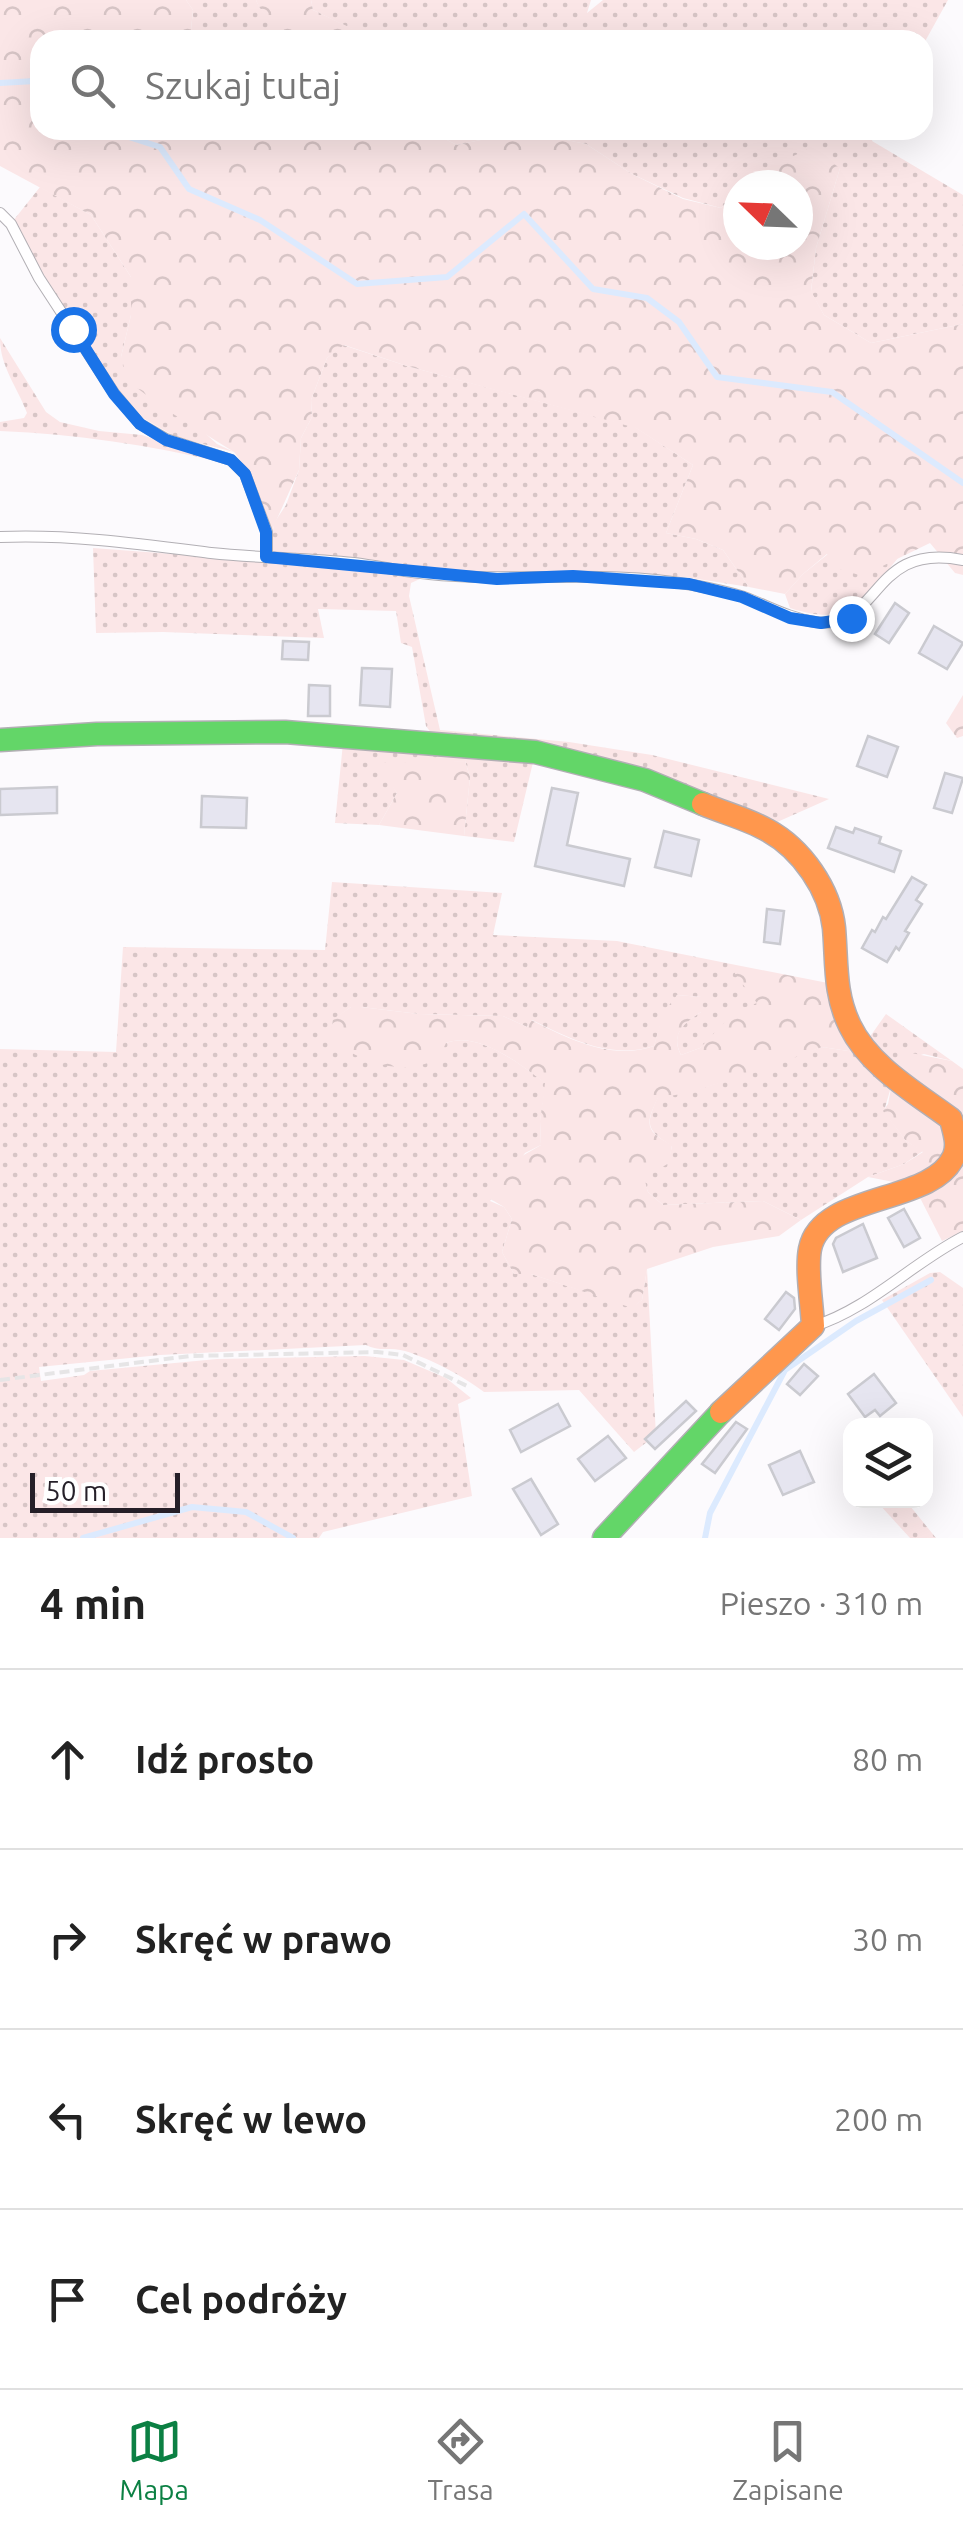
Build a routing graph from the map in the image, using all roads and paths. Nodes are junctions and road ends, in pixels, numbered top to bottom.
1 (0, 213) edge
2 (0, 537) edge
3 (266, 557) junction
4 (963, 560) edge
5 (0, 740) edge
6 (963, 1237) edge
7 (813, 1326) junction
8 (0, 1380) edge
9 (467, 1386) dead end
10 (604, 1538) edge

1 - 3 lane
2 - 3 lane
3 - 4 lane
5 - 7 street
6 - 7 lane
7 - 10 street
8 - 9 path

